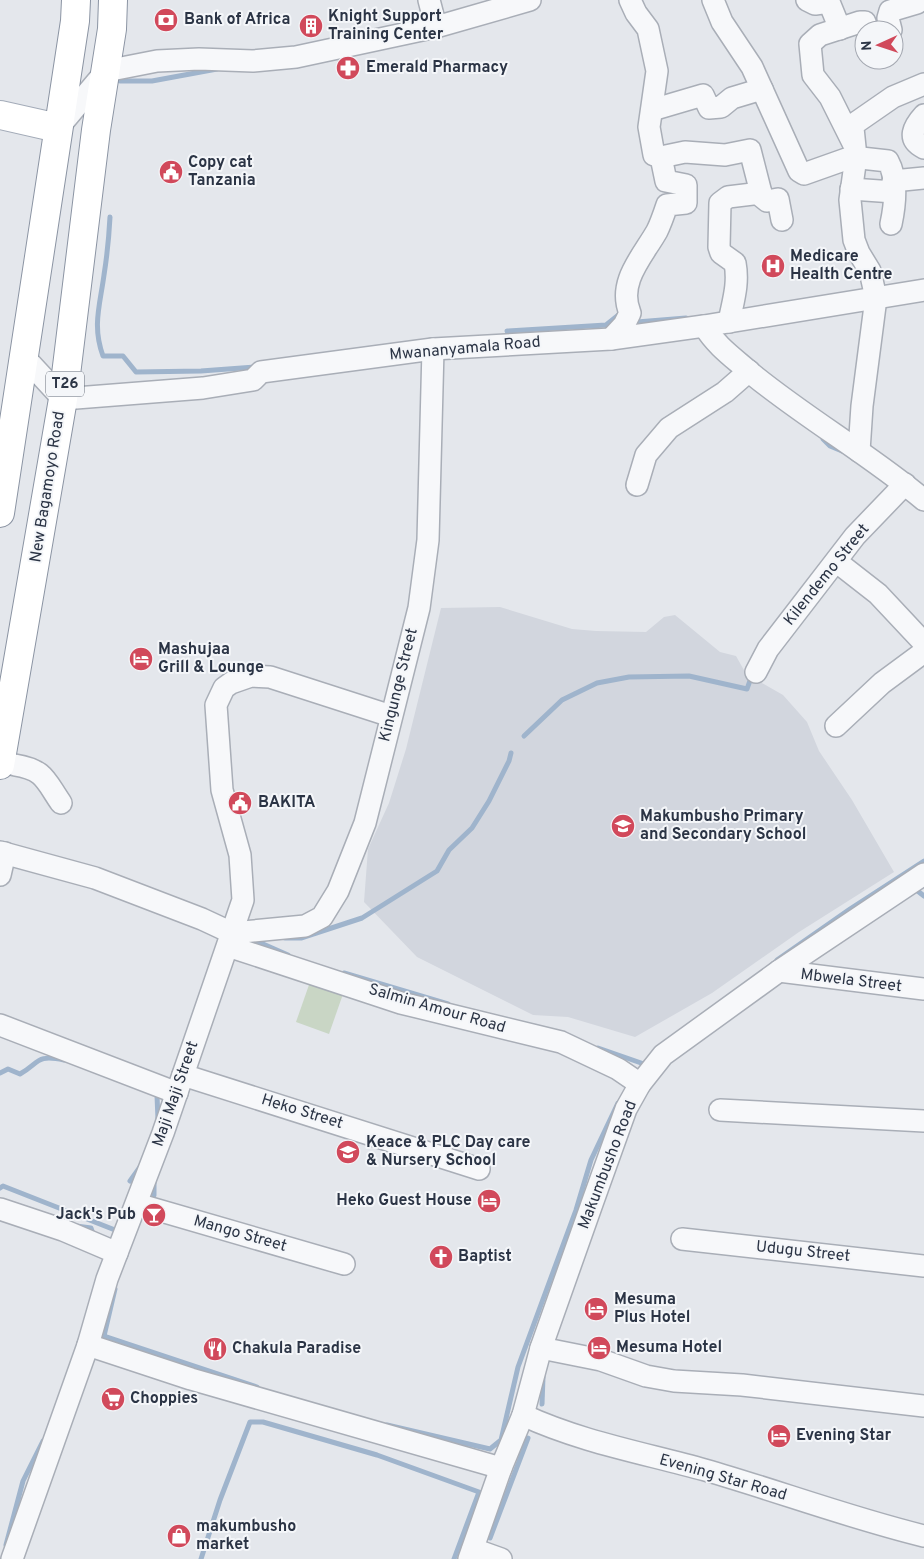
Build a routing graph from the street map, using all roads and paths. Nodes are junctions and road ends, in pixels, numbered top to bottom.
1 (76, 0) edge
2 (113, 0) edge
3 (429, 0) edge
4 (530, 0) edge
5 (630, 0) edge
6 (713, 0) edge
7 (807, 0) edge
8 (830, 1) edge
9 (919, 7) edge
10 (888, 20) edge
11 (854, 25) edge
12 (436, 27) junction
13 (840, 29) junction
14 (106, 71) junction
15 (921, 84) edge
16 (762, 89) junction
17 (924, 108) edge
18 (652, 110) junction
19 (0, 114) edge
20 (924, 115) edge
21 (58, 128) junction
22 (924, 148) edge
23 (855, 151) junction
24 (661, 157) junction
25 (924, 178) edge
26 (894, 187) junction
27 (851, 189) junction
28 (762, 193) junction
29 (686, 203) junction
30 (720, 208) junction
31 (782, 220) dead end
32 (891, 224) dead end
33 (924, 290) edge
34 (876, 298) junction
35 (729, 322) junction
36 (704, 326) junction
37 (611, 339) junction
38 (433, 349) junction
39 (25, 358) junction
40 (749, 371) junction
41 (63, 399) junction
42 (859, 451) junction
43 (905, 484) junction
44 (637, 485) dead end
45 (924, 500) edge
46 (0, 513) edge
47 (837, 562) junction
48 (924, 643) edge
49 (924, 652) edge
50 (756, 672) dead end
51 (391, 716) junction
52 (836, 726) dead end
53 (8, 765) edge
54 (61, 803) dead end
55 (2, 853) edge
56 (924, 874) edge
57 (0, 875) edge
58 (230, 940) junction
59 (779, 971) junction
60 (924, 989) edge
61 (0, 1025) edge
62 (180, 1084) junction
63 (640, 1084) junction
64 (720, 1110) dead end
65 (924, 1121) edge
66 (479, 1169) dead end
67 (137, 1204) junction
68 (0, 1209) edge
69 (682, 1239) dead end
70 (117, 1253) junction
71 (344, 1264) dead end
72 (924, 1266) edge
73 (88, 1345) junction
74 (541, 1348) junction
75 (924, 1406) edge
76 (523, 1415) junction
77 (501, 1468) junction
78 (924, 1536) edge
79 (471, 1554) edge
80 (12, 1559) edge
81 (501, 1559) edge

1 - 21 main road, T26
2 - 14 main road, New Bagamoyo Road / T26
3 - 12 street
4 - 12 street
5 - 18 street
6 - 16 street
7 - 8 street
8 - 13 street
9 - 10 street
11 - 13 street
12 - 14 street
13 - 23 street
14 - 21 street
14 - 41 main road, New Bagamoyo Road / T26
15 - 17 street
15 - 23 street
16 - 18 street
16 - 23 street
18 - 24 street
19 - 21 main road
20 - 22 street
21 - 39 main road, T26
23 - 26 street
23 - 27 street
24 - 28 street
24 - 29 street
25 - 26 street
26 - 27 street
26 - 32 street
27 - 34 street
28 - 30 street
28 - 31 street
29 - 30 street
29 - 37 street
30 - 35 street
33 - 34 street, Mwananyamala Road
34 - 35 street, Mwananyamala Road
34 - 42 street
35 - 36 street, Mwananyamala Road
36 - 37 street, Mwananyamala Road
36 - 40 street
37 - 38 street, Mwananyamala Road
38 - 41 street, Mwananyamala Road
38 - 51 street, Kingunge Street
39 - 41 street
39 - 46 main road, T26
40 - 42 street
40 - 44 street
41 - 53 main road, New Bagamoyo Road / T26
42 - 43 street
43 - 45 street
43 - 47 street, Kilendemo Street
47 - 48 street
47 - 50 street, Kilendemo Street
49 - 52 street
51 - 58 street, Kingunge Street
51 - 58 street, Maji Maji Street
53 - 54 street
55 - 57 street
55 - 58 street, Salmin Amour Road
56 - 59 street, Makumbusho Road
58 - 62 street, Maji Maji Street
58 - 63 street, Salmin Amour Road
59 - 60 street, Mbwela Street
59 - 63 street, Makumbusho Road
61 - 62 street, Heko Street
62 - 66 street, Heko Street
62 - 67 street, Maji Maji Street
63 - 74 street, Makumbusho Road
64 - 65 street
67 - 70 street, Maji Maji Street
67 - 71 street, Mango Street
68 - 70 street
69 - 72 street, Udugu Street
70 - 73 street, Maji Maji Street
73 - 77 street
73 - 80 street, Maji Maji Street
74 - 75 street
74 - 76 street, Makumbusho Road
76 - 77 street, Makumbusho Road
76 - 78 street, Evening Star Road
77 - 79 street, Makumbusho Road
79 - 81 street

